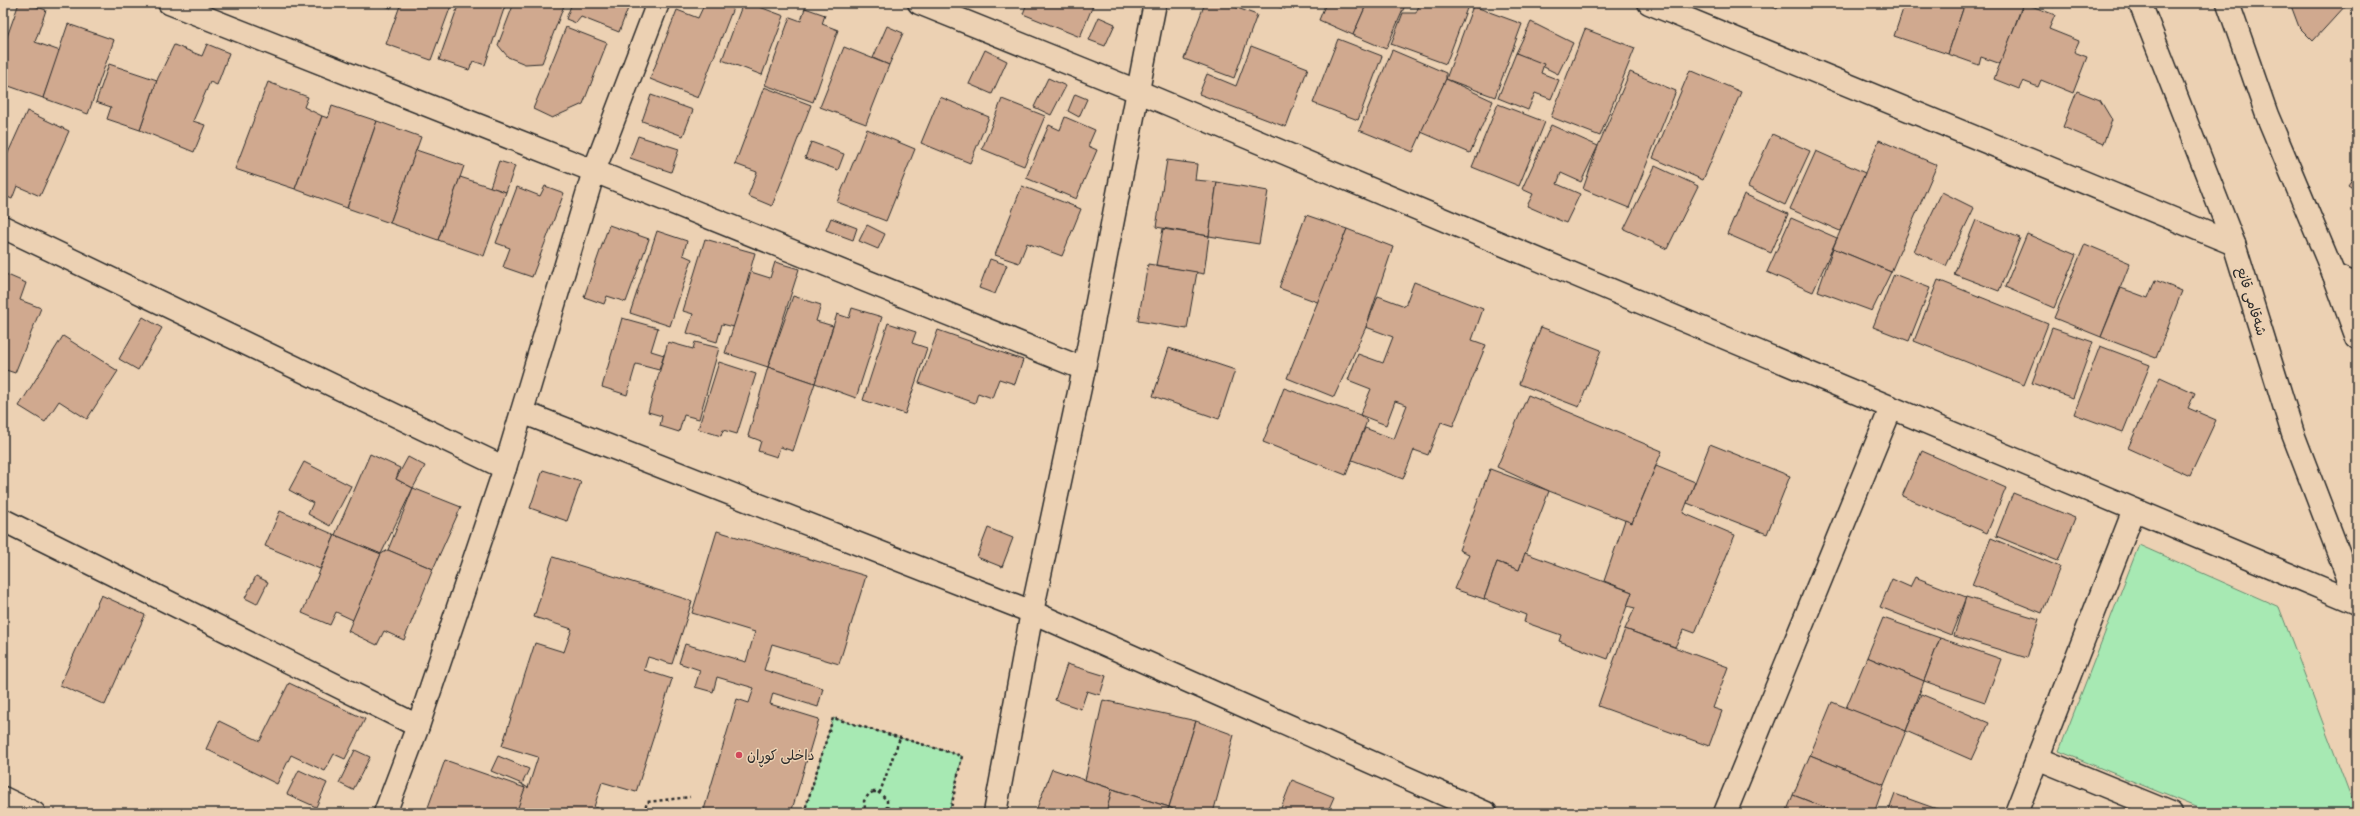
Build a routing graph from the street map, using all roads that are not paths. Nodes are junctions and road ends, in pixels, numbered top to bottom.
1 (169, 3) edge
2 (658, 3) edge
3 (920, 3) edge
4 (1155, 3) edge
5 (1649, 3) edge
6 (2140, 3) edge
7 (2228, 3) edge
8 (1137, 91) junction
9 (594, 171) junction
10 (3, 227) edge
11 (2234, 244) junction
12 (2334, 276) junction
13 (2357, 285) edge
14 (2357, 338) edge
15 (1084, 368) junction
16 (1891, 408) junction
17 (522, 412) junction
18 (505, 468) junction
19 (2134, 510) junction
20 (3, 520) edge
21 (2357, 602) edge
22 (1032, 612) junction
23 (418, 726) junction
24 (2037, 758) junction
25 (3, 798) edge
26 (34, 813) edge
27 (385, 813) edge
28 (995, 813) edge
29 (1486, 813) edge
30 (1725, 813) edge
31 (2016, 813) edge
32 (2171, 813) edge

1 - 9 street
2 - 9 street
3 - 8 street
4 - 8 street
5 - 11 street
6 - 11 street, شەقامی قانع
7 - 12 street
8 - 15 street
8 - 16 street
9 - 15 street
9 - 17 street
10 - 18 street
11 - 21 street, شەقامی قانع
12 - 13 street
12 - 14 street
15 - 22 street
16 - 19 street
16 - 30 street
17 - 18 street
17 - 22 street
18 - 23 street
19 - 21 street
19 - 24 street
20 - 23 street
22 - 28 street
22 - 29 street
23 - 27 street
24 - 31 street
24 - 32 street
25 - 26 street

